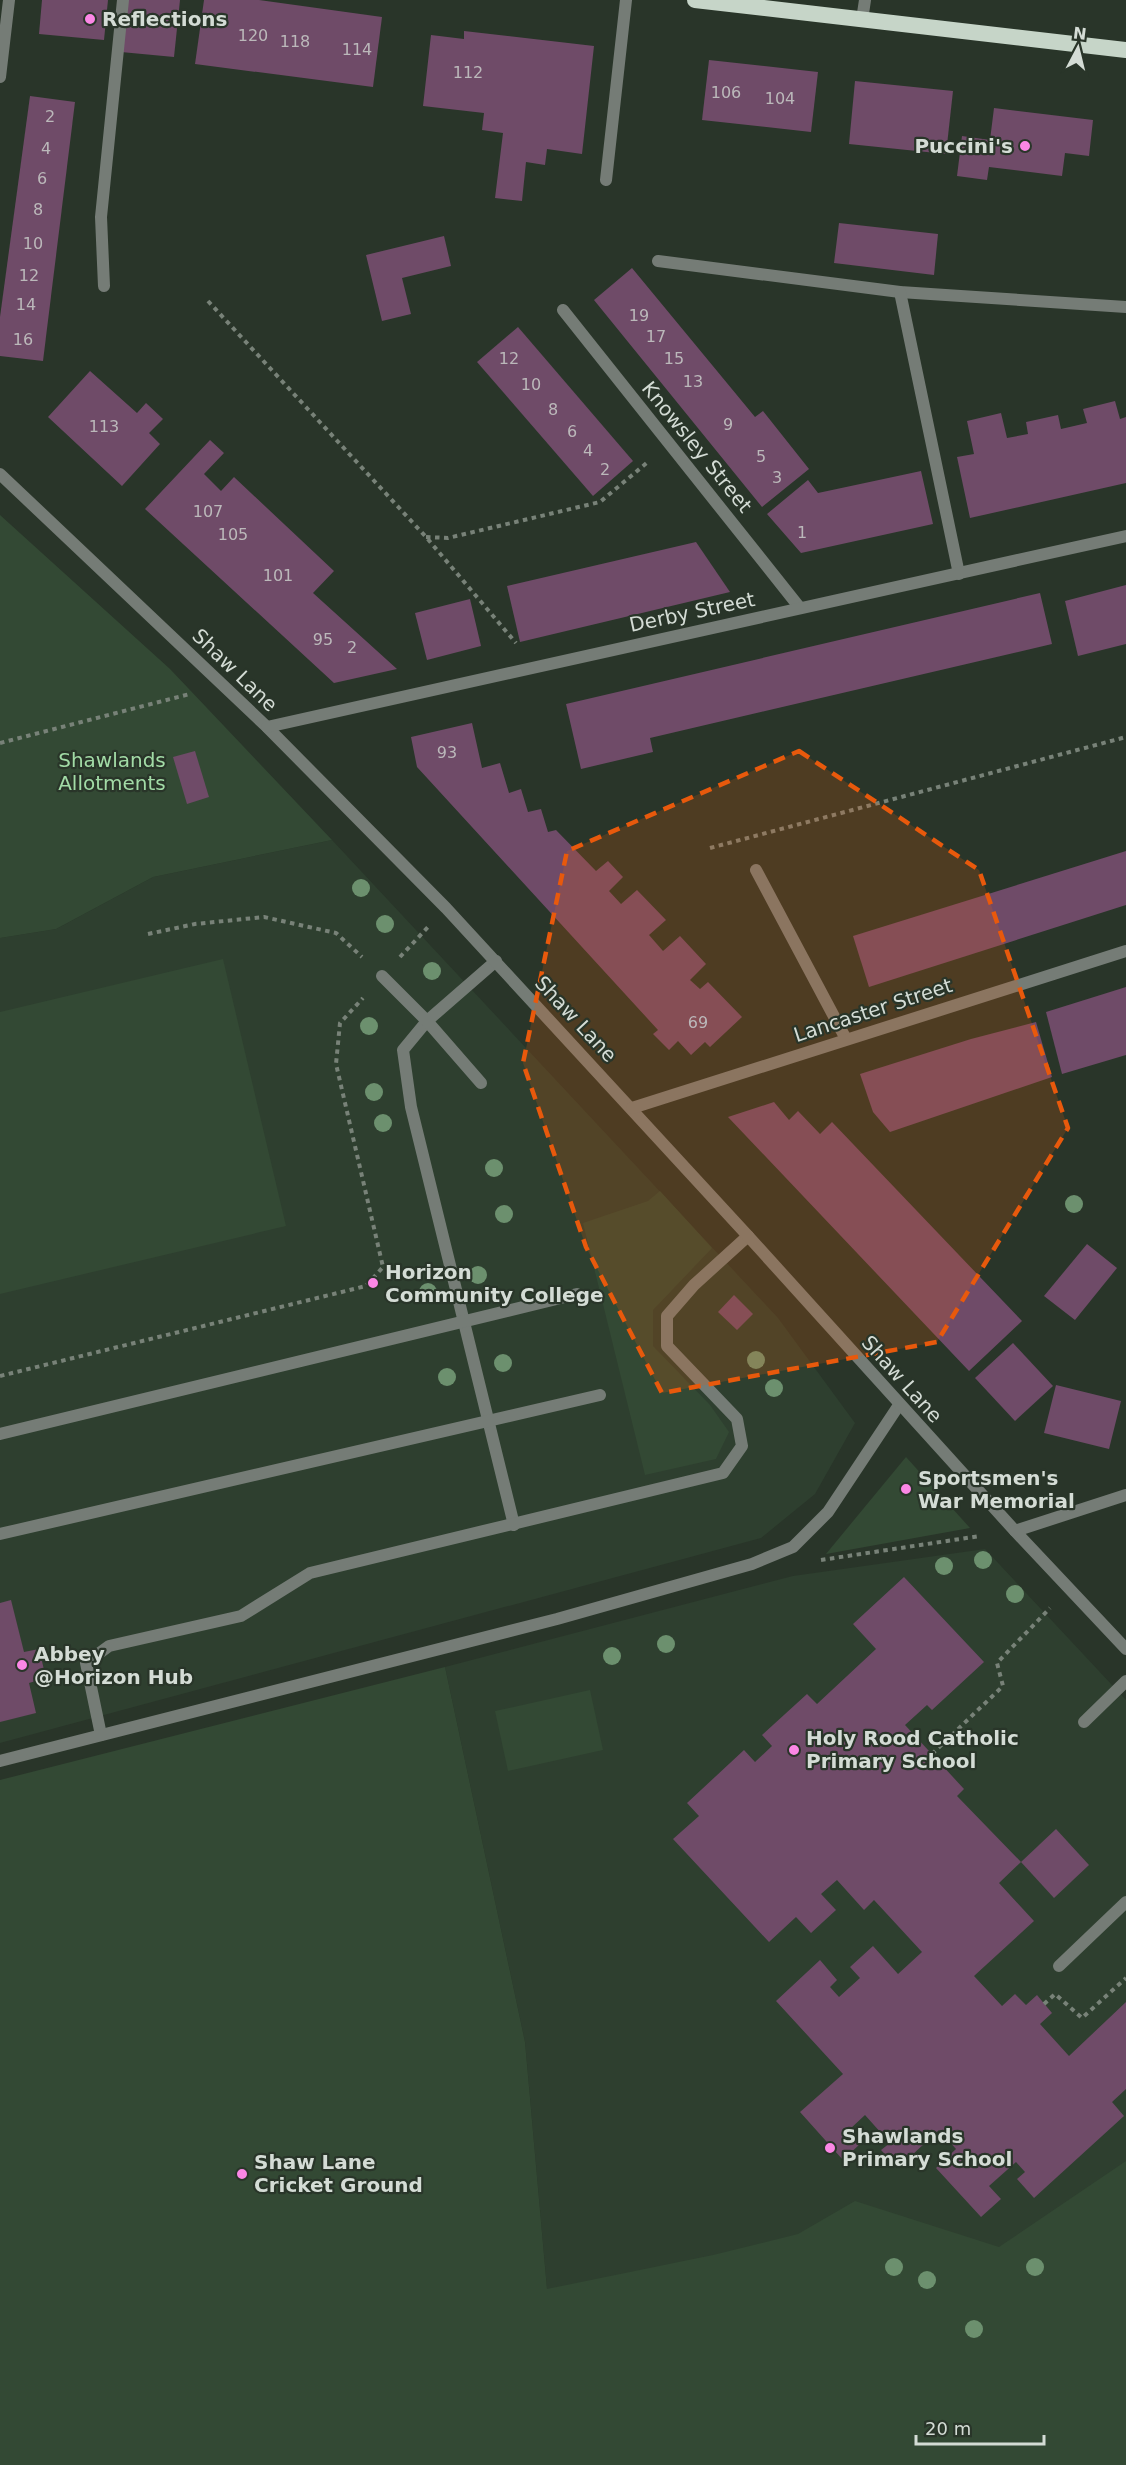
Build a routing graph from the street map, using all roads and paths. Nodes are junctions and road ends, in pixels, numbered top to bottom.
1 (9, 0) edge
2 (123, 0) edge
3 (626, 0) edge
4 (695, 0) edge
5 (865, 0) edge
6 (862, 20) junction
7 (1126, 50) edge
8 (0, 77) edge
9 (606, 180) dead end
10 (658, 261) dead end
11 (104, 286) dead end
12 (900, 292) junction
13 (208, 301) dead end
14 (1126, 307) edge
15 (563, 310) dead end
16 (669, 443) junction
17 (0, 474) edge
18 (426, 537) junction
19 (1126, 537) edge
20 (959, 573) junction
21 (800, 608) junction
22 (536, 666) junction
23 (223, 685) junction
24 (267, 727) junction
25 (1126, 737) edge
26 (0, 743) edge
27 (710, 848) dead end
28 (756, 870) dead end
29 (446, 908) junction
30 (148, 934) dead end
31 (1126, 951) edge
32 (496, 961) junction
33 (382, 976) junction
34 (427, 1021) junction
35 (846, 1039) junction
36 (481, 1083) dead end
37 (632, 1108) junction
38 (748, 1236) junction
39 (577, 1294) dead end
40 (464, 1322) junction
41 (0, 1376) edge
42 (600, 1395) dead end
43 (899, 1405) junction
44 (487, 1421) junction
45 (0, 1434) edge
46 (1126, 1495) edge
47 (514, 1525) junction
48 (1015, 1531) junction
49 (0, 1534) edge
50 (819, 1560) dead end
51 (1069, 1588) junction
52 (1126, 1649) edge
53 (1126, 1681) edge
54 (1084, 1722) dead end
55 (101, 1735) junction
56 (932, 1754) dead end
57 (0, 1761) edge
58 (1126, 1902) edge
59 (1059, 1966) dead end
60 (1126, 1978) edge
61 (1044, 2004) dead end

1 - 8 street
2 - 11 street
3 - 9 street
4 - 6 highway
5 - 6 street
6 - 7 highway
10 - 12 street
12 - 14 street
12 - 20 street
13 - 18 path
15 - 16 street, Knowsley Street
16 - 18 path
16 - 21 street, Knowsley Street
17 - 23 street, Shaw Lane
18 - 22 path
19 - 20 street, Derby Street
20 - 21 street, Derby Street
21 - 22 street, Derby Street
22 - 24 street, Derby Street
23 - 24 street, Shaw Lane
23 - 26 path
24 - 29 street, Shaw Lane
25 - 27 path
28 - 35 street
29 - 32 street, Shaw Lane
29 - 33 path
30 - 33 path
31 - 35 street, Lancaster Street
32 - 34 street
32 - 37 street, Shaw Lane
33 - 34 street
33 - 41 path
34 - 36 street
34 - 40 street
35 - 37 street, Lancaster Street
37 - 38 street, Shaw Lane
38 - 43 street, Shaw Lane
38 - 47 street
39 - 40 street
40 - 44 street
40 - 45 street
42 - 44 street
43 - 48 street, Shaw Lane
43 - 55 street
44 - 47 street
44 - 49 street
46 - 48 street
47 - 55 street
48 - 50 path
48 - 51 street, Shaw Lane
51 - 52 street, Shaw Lane
51 - 56 path
53 - 54 street
55 - 57 street
58 - 59 street
60 - 61 path

